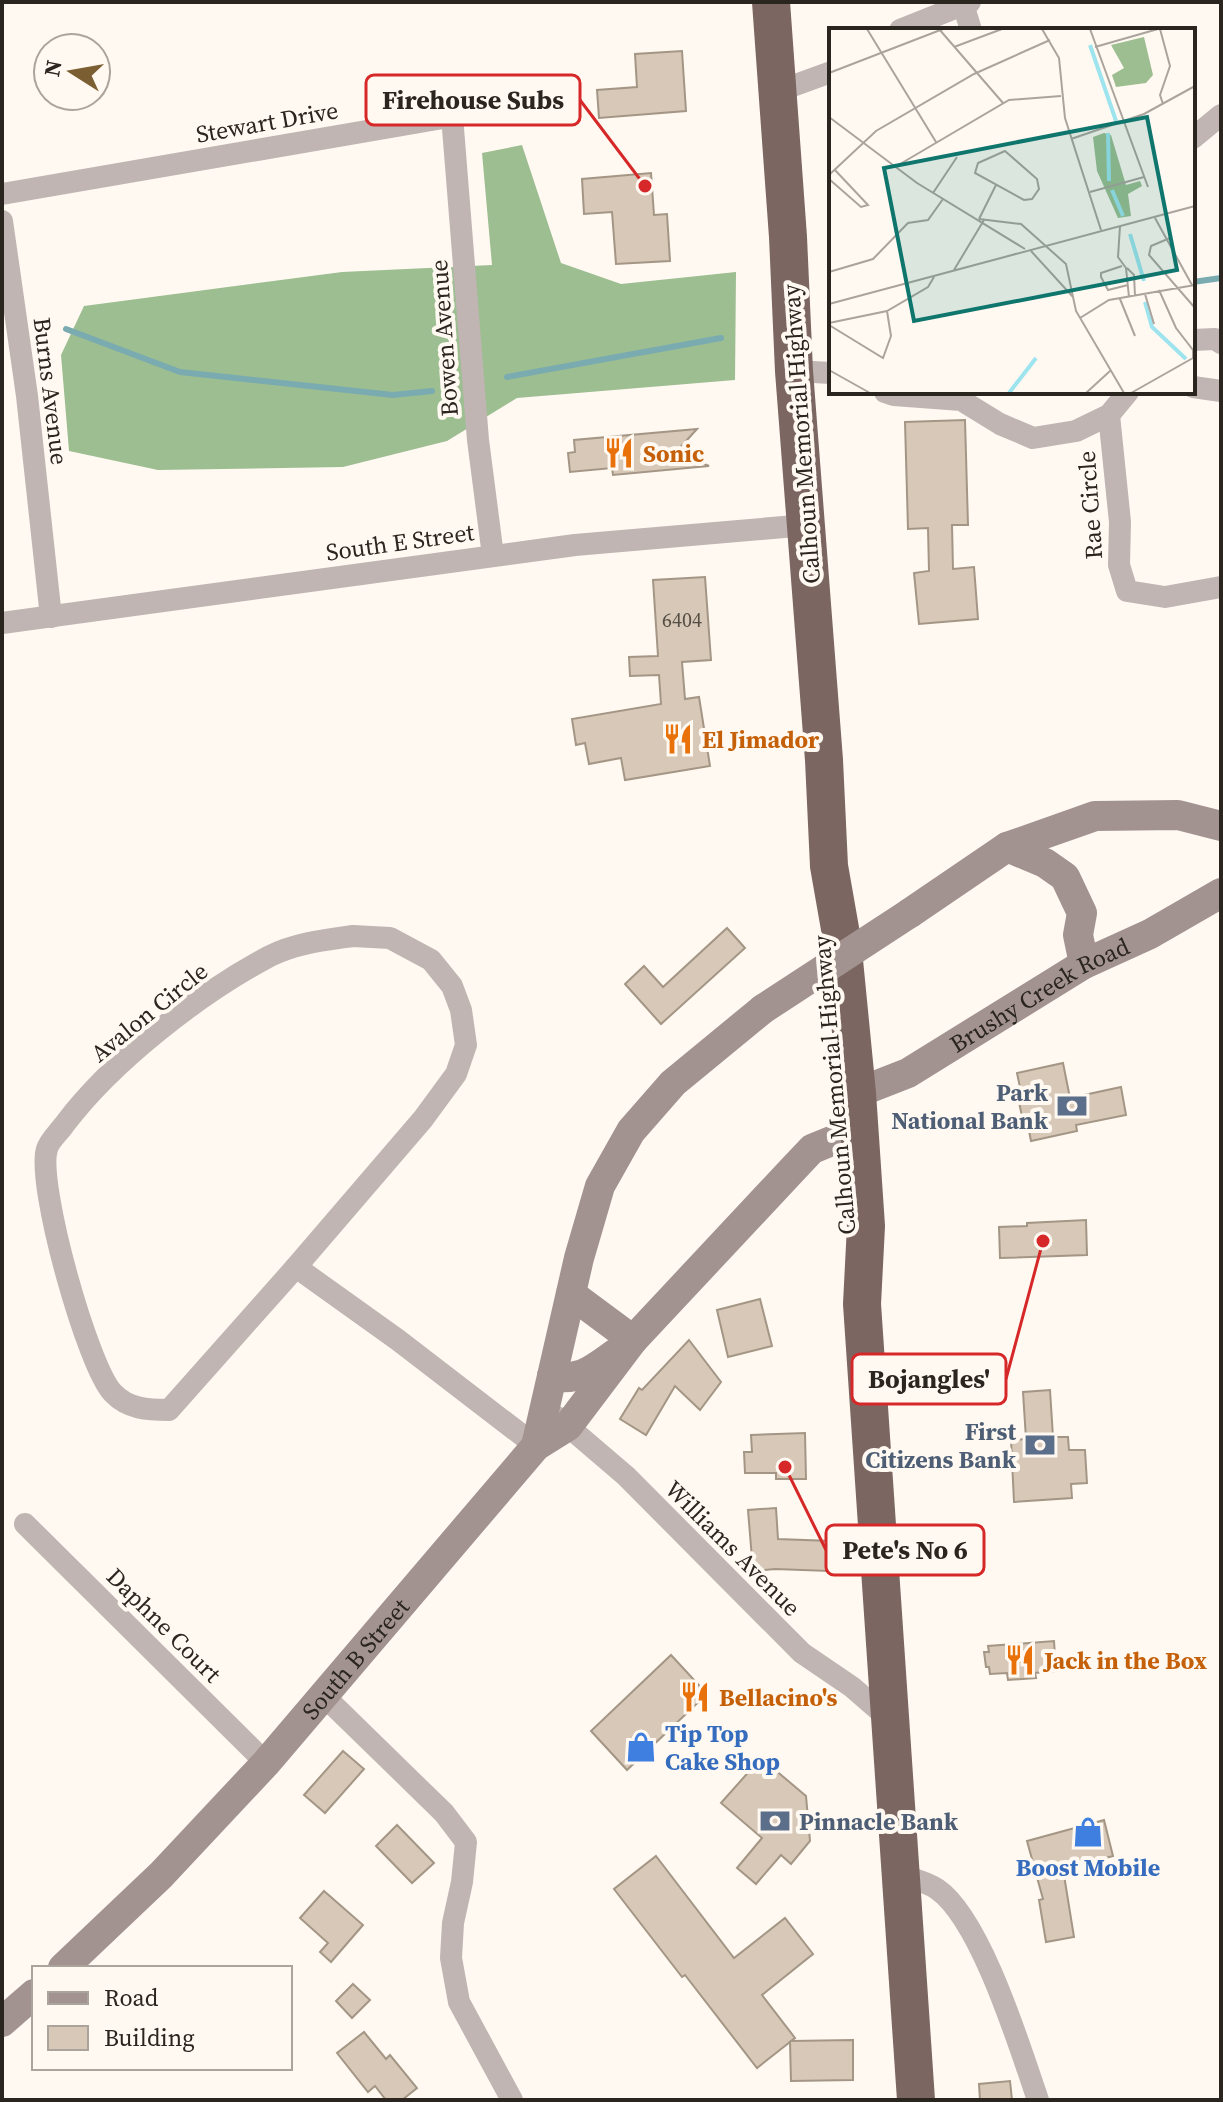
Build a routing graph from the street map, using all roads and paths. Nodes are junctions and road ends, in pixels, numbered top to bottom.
1 (771, 2) edge
2 (966, 3) edge
3 (905, 28) edge
4 (971, 28) edge
5 (829, 73) edge
6 (779, 91) junction
7 (541, 101) dead end
8 (1221, 115) edge
9 (452, 116) junction
10 (1195, 136) edge
11 (2, 194) edge
12 (2, 221) edge
13 (1195, 340) edge
14 (1221, 343) edge
15 (794, 371) junction
16 (829, 373) edge
17 (1195, 387) edge
18 (1221, 391) edge
19 (891, 394) edge
20 (1126, 394) edge
21 (1109, 415) junction
22 (807, 525) junction
23 (493, 556) junction
24 (1221, 587) edge
25 (51, 617) junction
26 (2, 623) edge
27 (1221, 826) edge
28 (1007, 847) junction
29 (829, 866) junction
30 (1221, 893) edge
31 (1084, 964) junction
32 (857, 1093) junction
33 (834, 1140) junction
34 (296, 1267) junction
35 (571, 1294) junction
36 (862, 1304) junction
37 (633, 1340) junction
38 (552, 1376) junction
39 (544, 1407) junction
40 (568, 1426) junction
41 (536, 1446) junction
42 (25, 1524) dead end
43 (324, 1696) junction
44 (890, 1720) junction
45 (266, 1763) junction
46 (902, 1875) junction
47 (65, 1966) edge
48 (32, 1995) edge
49 (5, 2010) edge
50 (512, 2100) edge
51 (916, 2100) edge
52 (1038, 2100) edge

1 - 6 highway, Calhoun Memorial Highway
2 - 3 street
2 - 4 street
5 - 6 street
6 - 15 highway, Calhoun Memorial Highway
7 - 9 street, Stewart Drive
8 - 10 street
9 - 11 street, Stewart Drive
9 - 23 street, Bowen Avenue
12 - 25 street, Burns Avenue
13 - 14 street
15 - 16 street
15 - 22 highway, Calhoun Memorial Highway
17 - 18 street
19 - 21 street
20 - 21 street
21 - 24 street, Rae Circle
22 - 23 street, South E Street
22 - 29 highway, Calhoun Memorial Highway
23 - 25 street, South E Street
25 - 26 street, South E Street
27 - 28 street
28 - 31 street
28 - 35 street, bridge
29 - 32 highway, Calhoun Memorial Highway
29 - 33 highway, Calhoun Memorial Highway
30 - 31 street, Brushy Creek Road
31 - 32 street, Brushy Creek Road
32 - 36 highway, Calhoun Memorial Highway
33 - 36 highway, Calhoun Memorial Highway
33 - 37 street, South B Street
34 - 34 street, Avalon Circle
34 - 41 street
35 - 37 street
35 - 38 street
36 - 44 highway, Calhoun Memorial Highway
37 - 38 street, South B Street
37 - 40 street, South B Street
38 - 39 street
39 - 40 street, Williams Avenue
39 - 41 street
40 - 41 street, South B Street
40 - 44 street, Williams Avenue
41 - 43 street, South B Street
42 - 45 street, Daphne Court
43 - 45 street, South B Street
43 - 50 street
44 - 46 highway, Calhoun Memorial Highway
45 - 47 street, South B Street
46 - 51 highway, Calhoun Memorial Highway
46 - 52 street
48 - 49 street

